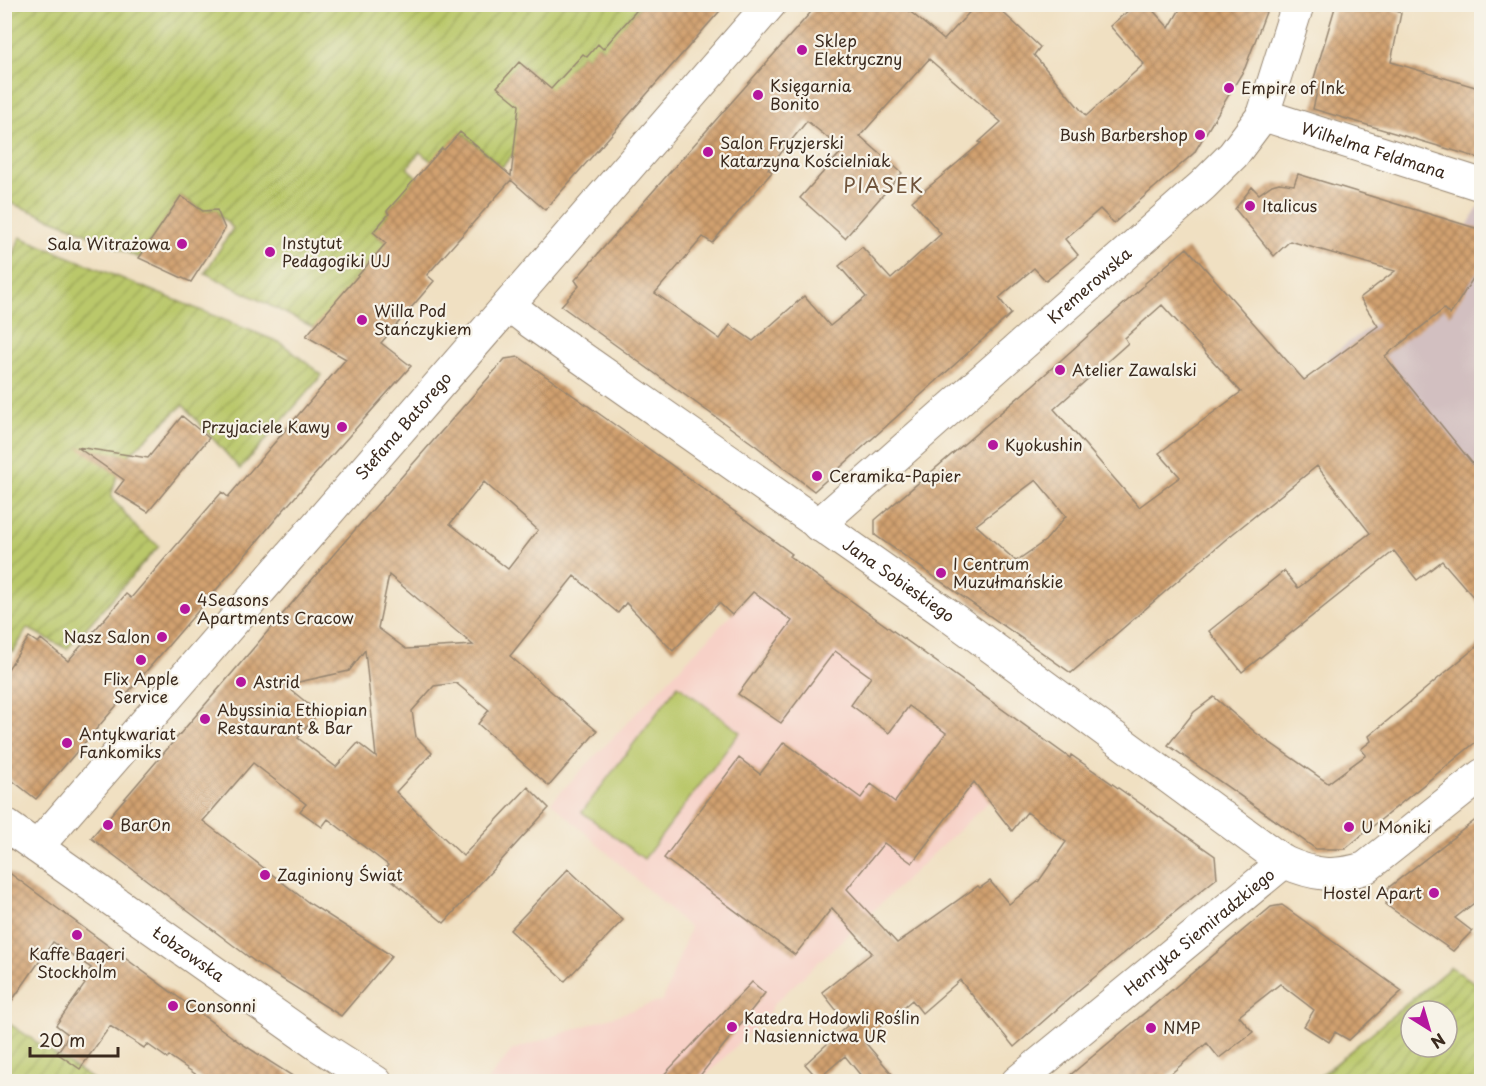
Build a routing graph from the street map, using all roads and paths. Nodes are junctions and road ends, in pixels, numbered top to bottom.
1 (770, 4) edge
2 (1298, 4) edge
3 (1263, 115) junction
4 (1482, 185) edge
5 (509, 304) junction
6 (818, 525) junction
7 (1482, 775) edge
8 (4, 824) edge
9 (37, 848) junction
10 (1284, 862) junction
11 (376, 1082) edge
12 (1017, 1082) edge

1 - 5 street, Stefana Batorego
2 - 3 street, Kremerowska
3 - 4 street, Wilhelma Feldmana
3 - 6 street, Kremerowska
5 - 6 street, Jana Sobieskiego
5 - 9 street, Stefana Batorego
6 - 10 street, Jana Sobieskiego
7 - 10 street, Henryka Siemiradzkiego
8 - 9 street, Łobzowska
9 - 11 street, Łobzowska
10 - 12 street, Henryka Siemiradzkiego

